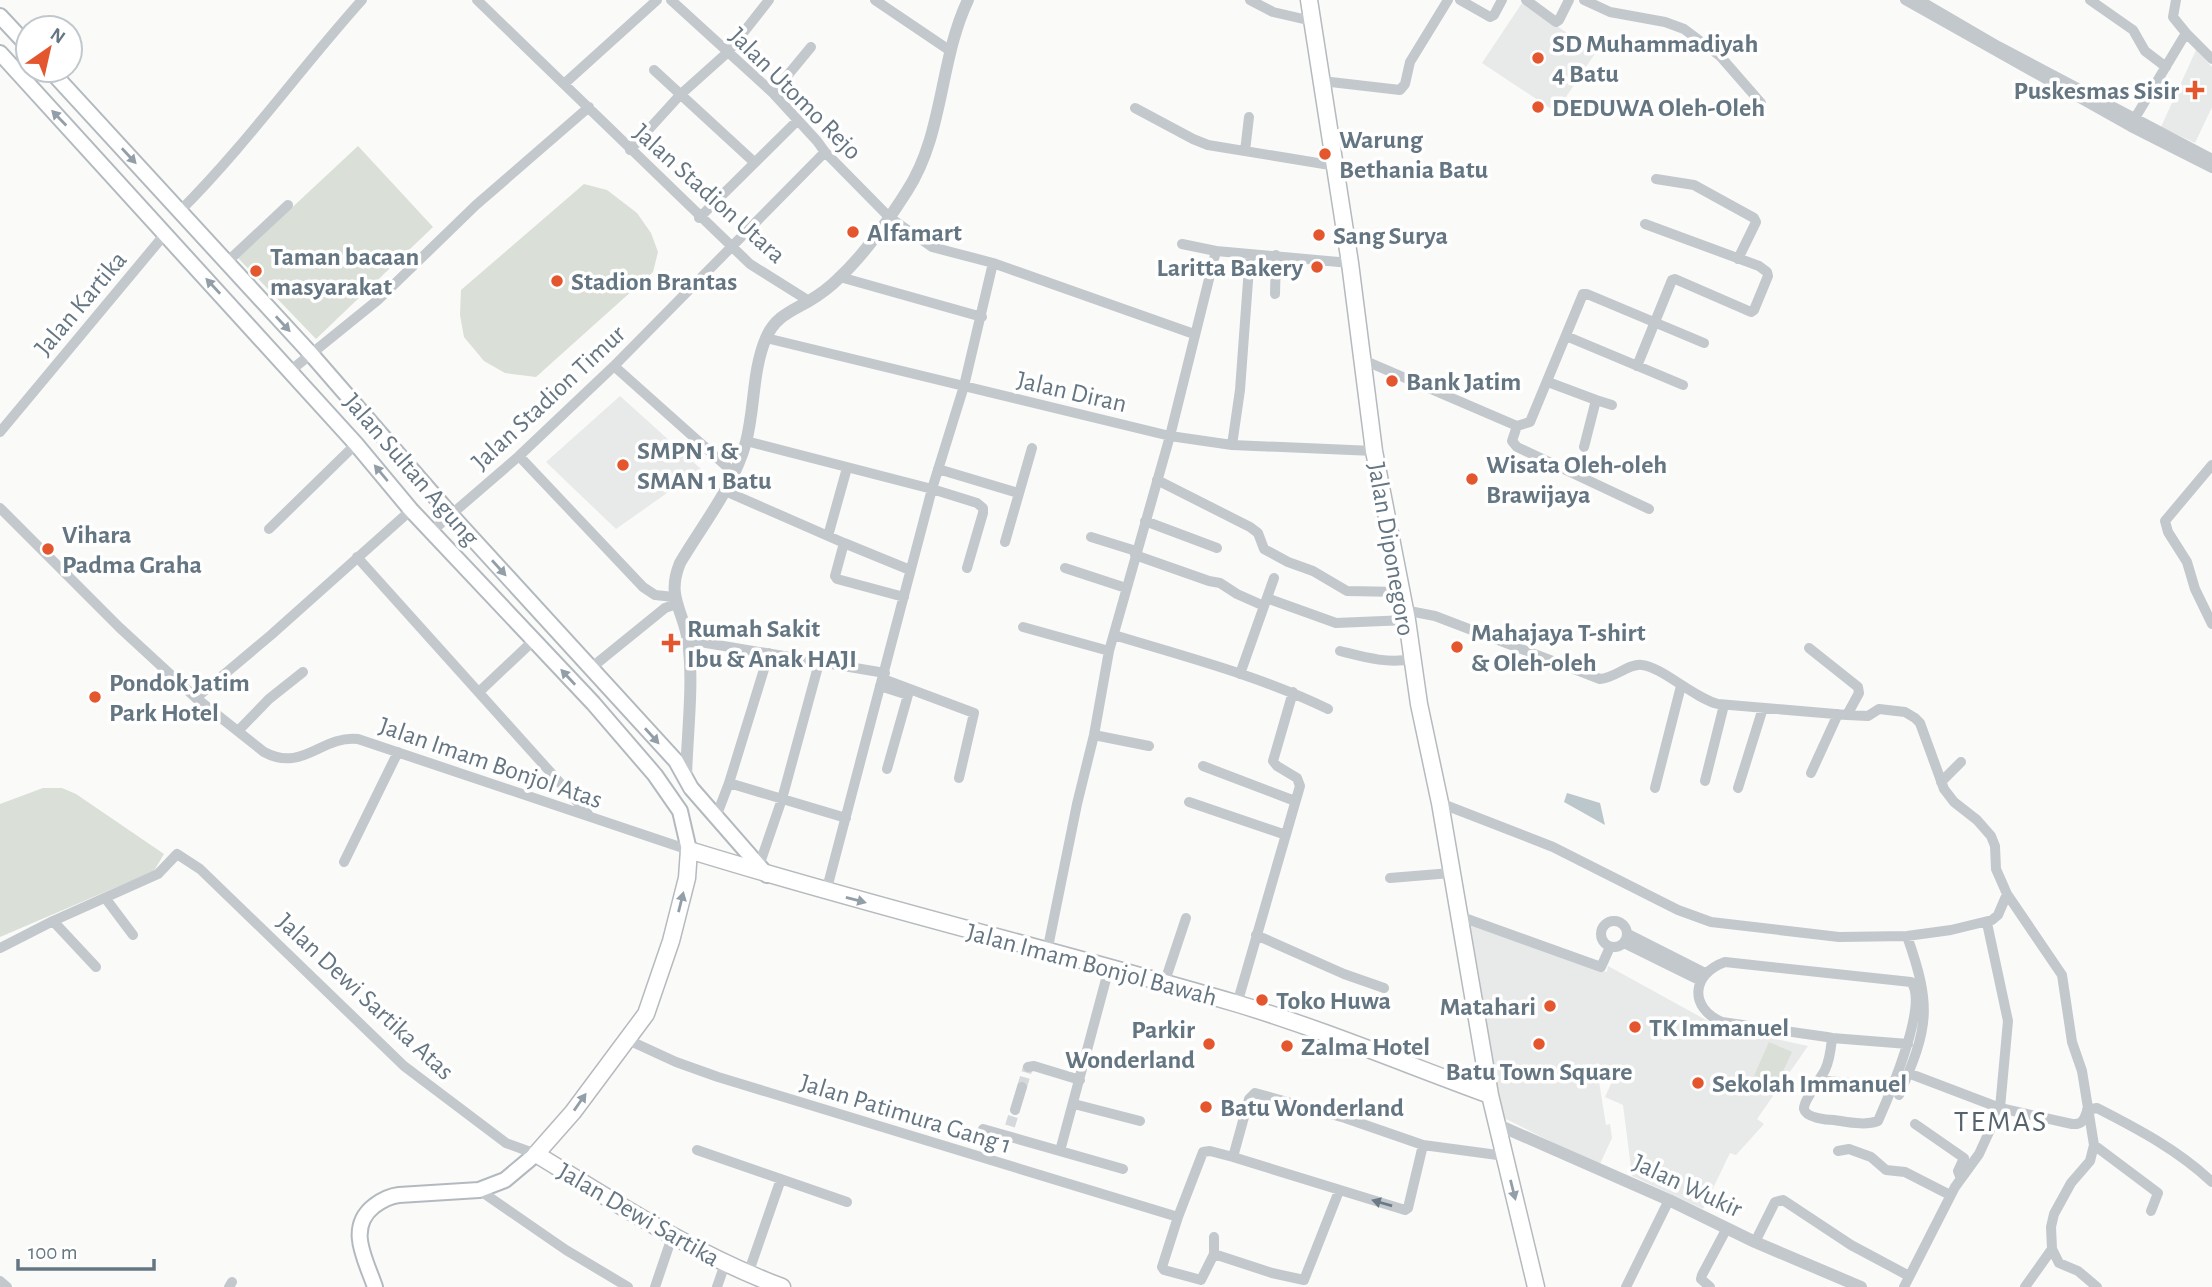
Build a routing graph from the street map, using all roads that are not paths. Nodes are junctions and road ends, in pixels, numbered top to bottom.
1 (362, 0) edge
2 (477, 0) edge
3 (657, 0) edge
4 (671, 0) edge
5 (875, 0) edge
6 (968, 0) edge
7 (1250, 0) edge
8 (1309, 0) edge
9 (1448, 0) edge
10 (1460, 0) edge
11 (1502, 0) edge
12 (1526, 0) edge
13 (1569, 0) edge
14 (1584, 0) edge
15 (1905, 0) edge
16 (1919, 0) edge
17 (2090, 0) edge
18 (2176, 0) edge
19 (766, 1) edge
20 (0, 16) edge
21 (1312, 21) junction
22 (14, 31) edge
23 (2186, 33) junction
24 (811, 47) dead end
25 (949, 50) junction
26 (728, 52) junction
27 (0, 53) edge
28 (2212, 59) edge
29 (2166, 67) junction
30 (654, 70) dead end
31 (1322, 81) junction
32 (63, 84) edge
33 (564, 84) junction
34 (772, 93) junction
35 (680, 95) junction
36 (1762, 103) dead end
37 (589, 107) junction
38 (1135, 108) dead end
39 (1249, 117) dead end
40 (798, 120) junction
41 (2133, 122) junction
42 (102, 126) junction
43 (82, 142) junction
44 (630, 150) junction
45 (1245, 151) junction
46 (825, 152) junction
47 (2212, 159) edge
48 (754, 162) junction
49 (1336, 166) junction
50 (2212, 169) edge
51 (1656, 179) dead end
52 (288, 205) dead end
53 (180, 211) junction
54 (889, 217) junction
55 (699, 218) junction
56 (1645, 224) dead end
57 (165, 234) junction
58 (1182, 244) dead end
59 (730, 246) junction
60 (1216, 251) junction
61 (1250, 254) junction
62 (1276, 255) junction
63 (1738, 259) junction
64 (227, 262) junction
65 (993, 262) junction
66 (1350, 263) junction
67 (840, 277) junction
68 (1275, 294) dead end
69 (809, 301) junction
70 (982, 317) junction
71 (1655, 322) junction
72 (1194, 334) junction
73 (1566, 336) junction
74 (766, 338) junction
75 (1704, 343) dead end
76 (311, 354) junction
77 (1361, 359) junction
78 (614, 366) junction
79 (1637, 366) junction
80 (290, 371) junction
81 (1548, 382) junction
82 (1683, 385) dead end
83 (964, 386) junction
84 (1596, 400) junction
85 (1612, 405) dead end
86 (1517, 426) junction
87 (0, 432) edge
88 (1170, 436) junction
89 (746, 441) junction
90 (356, 444) junction
91 (1232, 444) junction
92 (1584, 447) dead end
93 (1032, 448) dead end
94 (1374, 451) junction
95 (519, 456) junction
96 (2212, 465) edge
97 (847, 468) junction
98 (937, 469) junction
99 (734, 473) junction
100 (1157, 480) junction
101 (932, 489) junction
102 (725, 491) junction
103 (1018, 493) junction
104 (0, 509) edge
105 (1649, 509) dead end
106 (411, 510) junction
107 (451, 515) junction
108 (1145, 521) junction
109 (269, 528) dead end
110 (431, 532) junction
111 (828, 536) junction
112 (1091, 537) dead end
113 (1005, 542) dead end
114 (844, 543) junction
115 (1217, 548) dead end
116 (1135, 553) junction
117 (357, 557) junction
118 (967, 568) dead end
119 (910, 569) junction
120 (1065, 569) dead end
121 (1274, 578) dead end
122 (1126, 588) junction
123 (1401, 592) junction
124 (904, 597) junction
125 (675, 600) junction
126 (1268, 603) junction
127 (1406, 615) junction
128 (2212, 624) edge
129 (1023, 627) dead end
130 (1114, 635) junction
131 (534, 640) junction
132 (688, 640) junction
133 (1810, 648) dead end
134 (1109, 650) junction
135 (1340, 650) dead end
136 (769, 653) junction
137 (1412, 659) junction
138 (820, 663) junction
139 (591, 668) junction
140 (303, 672) dead end
141 (1240, 674) junction
142 (883, 679) junction
143 (1681, 686) junction
144 (610, 688) junction
145 (479, 692) junction
146 (1293, 692) junction
147 (196, 698) junction
148 (593, 704) junction
149 (1724, 705) junction
150 (1763, 708) junction
151 (1328, 709) dead end
152 (1842, 715) junction
153 (239, 730) junction
154 (1094, 735) junction
155 (1149, 746) dead end
156 (398, 752) junction
157 (1961, 762) dead end
158 (1203, 765) dead end
159 (887, 769) dead end
160 (1811, 773) dead end
161 (686, 777) junction
162 (959, 778) dead end
163 (1705, 780) dead end
164 (1941, 782) junction
165 (729, 783) junction
166 (1655, 788) dead end
167 (1738, 788) dead end
168 (782, 799) junction
169 (1295, 801) junction
170 (1189, 802) dead end
171 (1440, 803) junction
172 (716, 817) junction
173 (591, 818) junction
174 (846, 818) junction
175 (1286, 835) junction
176 (740, 844) junction
177 (689, 850) junction
178 (725, 861) junction
179 (344, 862) dead end
180 (763, 870) junction
181 (1451, 873) junction
182 (1390, 878) dead end
183 (826, 892) junction
184 (2007, 894) junction
185 (106, 899) junction
186 (1459, 916) junction
187 (1186, 918) dead end
188 (53, 921) junction
189 (1987, 923) junction
190 (133, 935) dead end
191 (1256, 935) junction
192 (1907, 936) junction
193 (1626, 938) junction
194 (1608, 945) junction
195 (1, 949) edge
196 (1047, 952) junction
197 (96, 967) dead end
198 (1109, 968) junction
199 (1703, 977) junction
200 (1164, 984) junction
201 (1384, 988) dead end
202 (1237, 1004) junction
203 (1832, 1038) junction
204 (626, 1039) junction
205 (1908, 1044) junction
206 (1028, 1067) dead end
207 (1908, 1073) junction
208 (1080, 1080) junction
209 (1819, 1080) junction
210 (1022, 1087) tunnel mouth
211 (1891, 1087) junction
212 (1490, 1095) junction
213 (1899, 1095) dead end
214 (1074, 1104) junction
215 (2000, 1108) junction
216 (1015, 1110) tunnel mouth
217 (2087, 1110) junction
218 (1140, 1121) dead end
219 (1496, 1124) junction
220 (1915, 1124) dead end
221 (984, 1129) dead end
222 (1423, 1145) junction
223 (2094, 1145) junction
224 (697, 1150) dead end
225 (1060, 1151) junction
226 (1838, 1151) dead end
227 (536, 1154) junction
228 (1505, 1156) junction
229 (1233, 1157) junction
230 (1123, 1169) dead end
231 (781, 1179) junction
232 (1961, 1179) junction
233 (2212, 1182) edge
234 (479, 1190) junction
235 (1339, 1191) junction
236 (1950, 1195) junction
237 (1669, 1200) junction
238 (847, 1202) dead end
239 (2151, 1211) dead end
240 (1178, 1217) junction
241 (1727, 1228) junction
242 (672, 1237) junction
243 (1214, 1237) dead end
244 (1755, 1242) junction
245 (2052, 1249) junction
246 (1214, 1254) junction
247 (725, 1264) junction
248 (748, 1274) junction
249 (1909, 1276) junction
250 (1844, 1284) edge
251 (375, 1287) edge
252 (628, 1287) edge
253 (654, 1287) edge
254 (717, 1287) edge
255 (782, 1287) edge
256 (1536, 1287) edge
257 (1626, 1287) edge
258 (1710, 1287) edge
259 (1861, 1287) edge
260 (1904, 1287) edge
261 (2025, 1287) edge
262 (2097, 1287) edge

1 - 53 street
2 - 33 street, Jalan Stadion Utara
3 - 33 street
4 - 26 street, Jalan Utomo Rejo
5 - 25 street
6 - 25 street
7 - 21 street
8 - 21 main road, Jalan Diponegoro
9 - 31 street
10 - 11 street
12 - 13 street
14 - 36 street
15 - 41 street
16 - 41 street
17 - 29 street
18 - 23 street
19 - 26 street
20 - 22 main road
21 - 31 main road, Jalan Diponegoro
23 - 28 street
23 - 29 street
24 - 34 street
25 - 54 street
26 - 34 street, Jalan Utomo Rejo
26 - 35 street
43 -> 27 main road, Jalan Sultan Agung
29 - 41 street
30 - 35 street
31 - 49 main road, Jalan Diponegoro
32 - 42 main road, Jalan Sultan Agung
33 - 37 street, Jalan Stadion Utara
34 - 40 street, Jalan Utomo Rejo
35 - 44 street
35 - 48 street
37 - 44 street, Jalan Stadion Utara
37 - 76 street
38 - 45 street
39 - 45 street
40 - 46 street, Jalan Utomo Rejo
40 - 48 street
41 - 47 street
41 - 50 street
42 - 43 main road
42 -> 53 main road, Jalan Sultan Agung
43 - 57 main road, Jalan Sultan Agung
44 - 55 street, Jalan Stadion Utara
45 - 49 street
46 - 54 street, Jalan Utomo Rejo
46 - 59 street, Jalan Stadion Timur
48 - 55 street
49 - 66 main road, Jalan Diponegoro
51 - 63 street
52 - 64 street
53 - 64 main road, Jalan Sultan Agung
54 - 65 street, Jalan Utomo Rejo
54 - 67 street
55 - 59 street, Jalan Stadion Utara
56 - 63 street
80 -> 57 main road, Jalan Sultan Agung
57 - 87 street, Jalan Kartika
58 - 60 street
59 - 69 street, Jalan Stadion Utara
59 - 78 street, Jalan Stadion Timur
60 - 61 street
60 - 72 street
61 - 62 street
61 - 91 street
62 - 66 street
62 - 68 street
63 - 71 street
64 -> 76 main road, Jalan Sultan Agung
65 - 70 street
65 - 72 street, Jalan Utomo Rejo
66 - 77 main road, Jalan Diponegoro
67 - 69 street
67 - 70 street
69 - 74 street
70 - 83 street
71 - 73 street
71 - 75 street
71 - 79 street
72 - 88 street
73 - 79 street
73 - 81 street
74 - 83 street, Jalan Diran
74 - 89 street
76 - 80 street
76 - 107 main road, Jalan Sultan Agung
77 - 86 street
77 - 94 main road, Jalan Diponegoro
78 - 95 street, Jalan Stadion Timur
78 - 99 street
79 - 82 street
80 - 90 main road, Jalan Sultan Agung
81 - 84 street
81 - 86 street
83 - 88 street, Jalan Diran
83 - 98 street
84 - 85 street
84 - 92 street
86 - 105 street
88 - 91 street, Jalan Diran
88 - 100 street
89 - 97 street
89 - 99 street
106 -> 90 main road, Jalan Sultan Agung
90 - 109 street
91 - 94 street, Jalan Diran
93 - 103 street
94 - 123 main road, Jalan Diponegoro
95 - 107 street, Jalan Stadion Timur
95 - 125 street
96 - 128 street
97 - 101 street
97 - 111 street
98 - 101 street
98 - 103 street
99 - 102 street
100 - 108 street
100 - 123 street
101 - 118 street
101 - 119 street
102 - 111 street
102 - 125 street
103 - 113 street
104 - 147 street, Jalan Imam Bonjol Atas
106 - 110 main road, Jalan Sultan Agung
106 - 117 street
107 - 110 street, Jalan Stadion Timur
107 -> 139 main road, Jalan Sultan Agung
108 - 115 street
108 - 116 street
110 - 131 main road, Jalan Sultan Agung
111 - 114 street
112 - 116 street
114 - 119 street
114 - 124 street
116 - 122 street
116 - 126 street
117 - 145 street
117 - 147 street
119 - 124 street
120 - 122 street
121 - 126 street
122 - 130 street
123 - 127 main road, Jalan Diponegoro
124 - 142 street
125 - 132 street
125 - 139 street
126 - 127 street
126 - 141 street
127 - 137 main road, Jalan Diponegoro
127 - 143 street
129 - 134 street
130 - 134 street
130 - 141 street
131 - 145 street
148 -> 131 main road, Jalan Sultan Agung
132 - 136 street
132 - 161 street
133 - 152 street
134 - 154 street
135 - 137 street
136 - 138 street
136 - 165 street
137 - 171 main road, Jalan Diponegoro
138 - 142 street
138 - 168 street
139 - 144 main road, Jalan Sultan Agung
140 - 153 street
141 - 146 street
142 - 159 street
142 - 162 street
142 - 174 street
143 - 149 street
143 - 166 street
144 - 148 main road
144 -> 161 main road, Jalan Sultan Agung
145 - 173 street
146 - 151 street
146 - 169 street
147 - 153 street, Jalan Imam Bonjol Atas
148 - 177 main road, Jalan Sultan Agung
149 - 150 street
149 - 163 street
150 - 152 street
150 - 167 street
152 - 160 street
152 - 164 street
153 - 156 street, Jalan Imam Bonjol Atas
154 - 155 street
154 - 196 street
156 - 173 street, Jalan Imam Bonjol Atas
156 - 179 street
157 - 164 street
158 - 169 street
161 - 172 main road, Jalan Sultan Agung
164 - 184 street
165 - 168 street
165 - 172 street
168 - 174 street
168 - 180 street
169 - 175 street
170 - 175 street
171 - 181 main road, Jalan Diponegoro
171 - 192 street
172 - 176 main road, Jalan Sultan Agung
173 - 177 street, Jalan Imam Bonjol Atas
174 - 183 street
175 - 191 street
176 - 178 main road
176 - 180 main road, Jalan Sultan Agung
177 - 178 main road, Jalan Imam Bonjol Bawah
204 -> 177 main road
178 - 180 main road, Jalan Imam Bonjol Bawah
180 - 183 main road, Jalan Imam Bonjol Bawah
181 - 182 street
181 - 186 main road, Jalan Diponegoro
183 -> 196 main road, Jalan Imam Bonjol Bawah
184 - 189 street
184 - 217 street
185 - 188 street
185 - 190 street
185 - 227 street, Jalan Dewi Sartika Atas
186 - 194 street
186 - 212 main road, Jalan Diponegoro
187 - 200 street
188 - 195 street
188 - 197 street
189 - 192 street
189 - 215 street
191 - 201 street
191 - 202 street
192 - 207 street
193 - 194 street
193 - 194 street
193 - 199 street
196 - 198 main road, Jalan Imam Bonjol Bawah
198 - 200 main road, Jalan Imam Bonjol Bawah
198 - 208 street
199 - 203 street
199 - 205 street
200 - 202 main road, Jalan Imam Bonjol Bawah
202 - 212 main road, Jalan Imam Bonjol Bawah
203 - 205 street
203 - 209 street
227 -> 204 main road
204 - 240 street, Jalan Patimura Gang 1
205 - 211 street
206 - 208 street
207 - 213 street
207 - 215 street
208 - 214 street
209 - 211 street
209 - 211 street
210 - 216 street
212 - 219 main road, Jalan Diponegoro
214 - 218 street
214 - 225 street
215 - 217 street
215 - 232 street
217 - 223 street
217 - 233 street
219 - 228 main road, Jalan Diponegoro
219 - 237 street, Jalan Wukir
220 - 232 street
221 - 225 street
222 - 228 street
222 - 229 street
222 -> 235 street
223 - 239 street
223 - 245 street
224 - 231 street
225 - 230 street
226 - 236 street
227 - 234 main road
227 - 242 main road, Jalan Dewi Sartika
228 -> 256 main road, Jalan Diponegoro
229 - 235 street
229 - 240 street
231 - 238 street
231 - 248 street
232 - 236 street
234 - 251 main road
234 - 252 street
235 - 246 street
236 - 249 street
237 - 241 street, Jalan Wukir
237 - 257 street
240 - 246 street
241 - 244 street, Jalan Wukir
241 - 258 street
242 - 247 main road, Jalan Dewi Sartika
242 - 253 street
243 - 246 street
244 - 249 street
244 - 250 street, Jalan Wukir
245 - 261 street
245 - 262 street
247 - 248 main road, Jalan Dewi Sartika
247 - 254 street
248 - 255 main road, Jalan Dewi Sartika
249 - 260 street
250 - 259 street, Jalan Wukir

